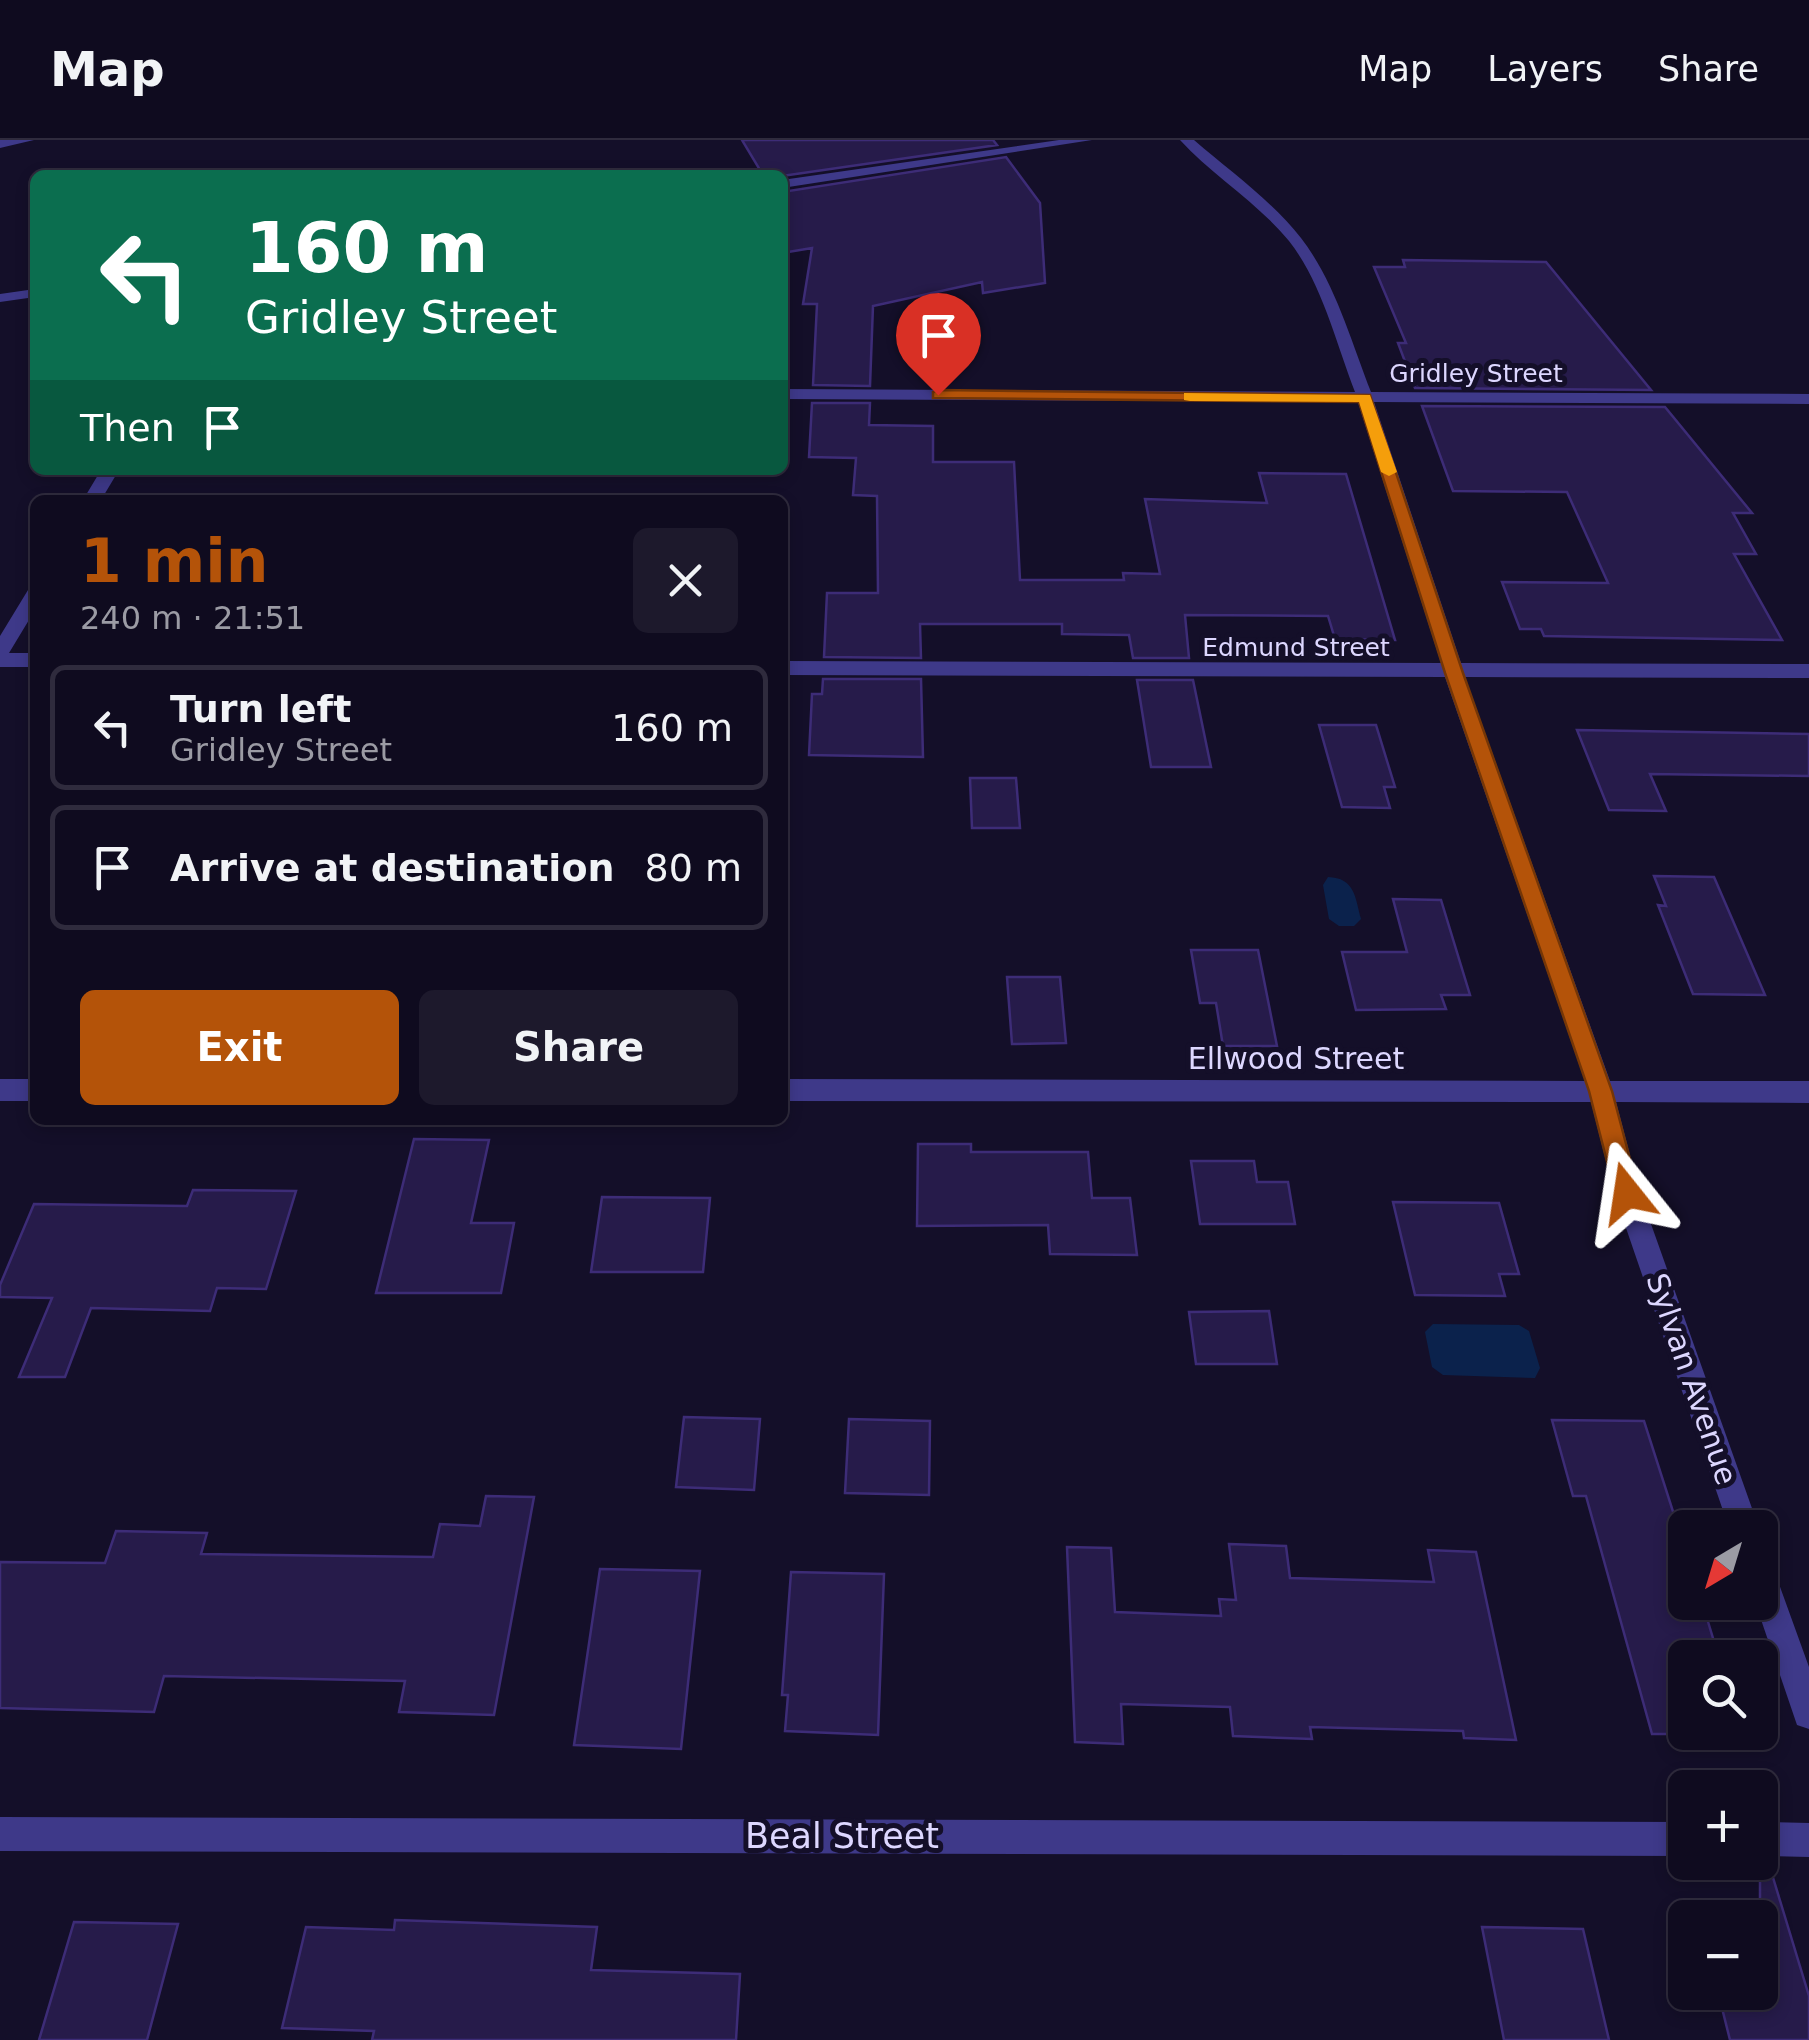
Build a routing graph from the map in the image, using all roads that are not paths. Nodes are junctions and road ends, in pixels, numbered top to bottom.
1 (28, 140) edge
2 (1086, 140) edge
3 (1186, 140) edge
4 (0, 144) edge
5 (788, 183) edge
6 (30, 294) edge
7 (0, 298) edge
8 (788, 394) edge
9 (1365, 398) junction
10 (1809, 398) edge
11 (30, 602) edge
12 (0, 652) edge
13 (0, 660) edge
14 (30, 660) edge
15 (788, 668) edge
16 (1809, 671) edge
17 (1454, 673) junction
18 (0, 1090) edge
19 (30, 1090) edge
20 (788, 1090) edge
21 (1600, 1091) junction
22 (1809, 1092) edge
23 (1738, 1510) edge
24 (1776, 1620) edge
25 (1809, 1713) edge
26 (0, 1834) edge
27 (1668, 1839) edge
28 (1778, 1840) edge
29 (1809, 1840) edge

1 - 4 street
2 - 5 street
3 - 9 street, Sylvan Avenue
6 - 7 street
8 - 9 street, Gridley Street
9 - 10 street, Gridley Street
9 - 17 street, Sylvan Avenue
11 - 12 street
13 - 14 street
15 - 17 street, Edmund Street
16 - 17 street, Edmund Street
17 - 21 street, Sylvan Avenue
18 - 19 street
20 - 21 street, Ellwood Street
21 - 22 street, Ellwood Street
21 - 23 street, Sylvan Avenue
24 - 25 street
26 - 27 street, Beal Street
28 - 29 street

